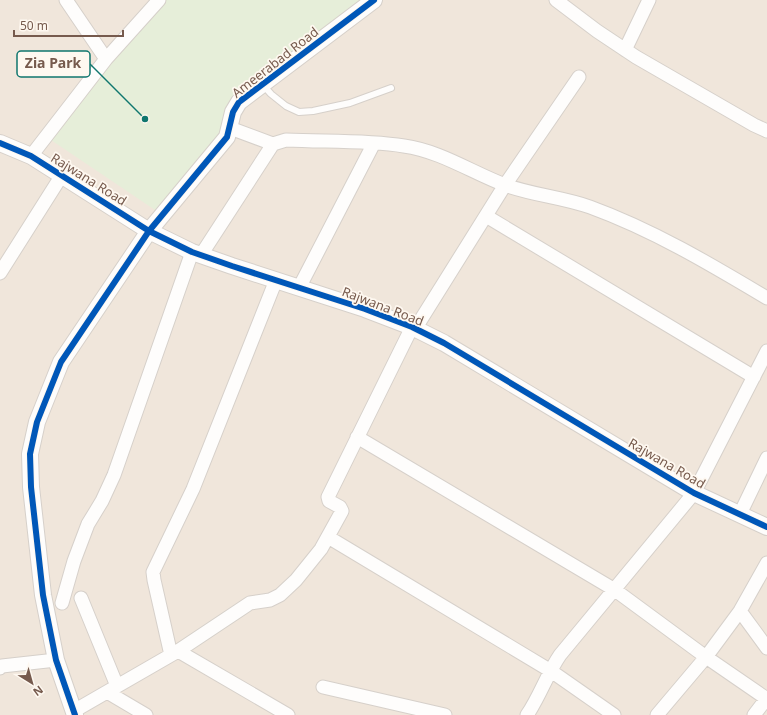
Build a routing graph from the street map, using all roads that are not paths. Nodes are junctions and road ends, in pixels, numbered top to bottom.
1 (66, 0) edge
2 (159, 0) edge
3 (374, 0) edge
4 (556, 0) edge
5 (649, 0) edge
6 (625, 50) junction
7 (106, 59) junction
8 (579, 77) dead end
9 (262, 84) junction
10 (390, 88) dead end
11 (230, 128) junction
12 (767, 131) edge
13 (0, 143) edge
14 (374, 143) junction
15 (274, 144) junction
16 (31, 156) junction
17 (62, 175) junction
18 (506, 185) junction
19 (486, 216) junction
20 (149, 231) junction
21 (197, 254) junction
22 (0, 273) edge
23 (276, 280) junction
24 (299, 288) junction
25 (767, 298) edge
26 (413, 328) junction
27 (767, 351) edge
28 (754, 377) junction
29 (357, 437) junction
30 (767, 458) edge
31 (694, 493) junction
32 (740, 514) junction
33 (767, 527) edge
34 (328, 537) junction
35 (767, 563) edge
36 (615, 590) junction
37 (81, 598) dead end
38 (62, 603) dead end
39 (740, 611) junction
40 (767, 648) edge
41 (175, 653) junction
42 (706, 657) junction
43 (56, 660) junction
44 (0, 668) edge
45 (551, 671) junction
46 (322, 687) dead end
47 (112, 689) junction
48 (767, 699) edge
49 (75, 713) edge
50 (146, 715) edge
51 (288, 715) edge
52 (445, 715) edge
53 (527, 715) edge
54 (614, 715) edge
55 (658, 715) edge
56 (754, 715) edge

1 - 7 street
2 - 7 street
3 - 9 street, Ameerabad Road
4 - 6 street
5 - 6 street
6 - 12 street
7 - 16 street
8 - 18 street
9 - 10 lane
9 - 11 street, Ameerabad Road
11 - 15 street
11 - 20 street, Ameerabad Road
13 - 16 street, Rajwana Road
14 - 15 street
14 - 18 street
14 - 24 street
15 - 21 street
16 - 17 street, Rajwana Road
17 - 20 street, Rajwana Road
17 - 22 street
18 - 19 street
18 - 25 street
19 - 26 street
19 - 28 street
20 - 21 street, Rajwana Road
20 - 43 street, Ameerabad Road
21 - 23 street, Rajwana Road
21 - 38 street
23 - 24 street, Rajwana Road
23 - 41 street
24 - 26 street, Rajwana Road
26 - 29 street
26 - 31 street, Rajwana Road
27 - 28 street
28 - 31 street
29 - 34 street
29 - 36 street
30 - 32 street
31 - 32 street, Rajwana Road
31 - 36 street
32 - 33 street, Rajwana Road
34 - 41 street
34 - 45 street
35 - 39 street
36 - 42 street
36 - 45 street
37 - 47 street
39 - 40 street
39 - 42 street
41 - 47 street
41 - 51 street
42 - 48 street
42 - 55 street
43 - 44 street
43 - 49 street, Ameerabad Road
45 - 53 street
45 - 54 street
46 - 52 street
47 - 49 street
47 - 50 street
48 - 56 street

